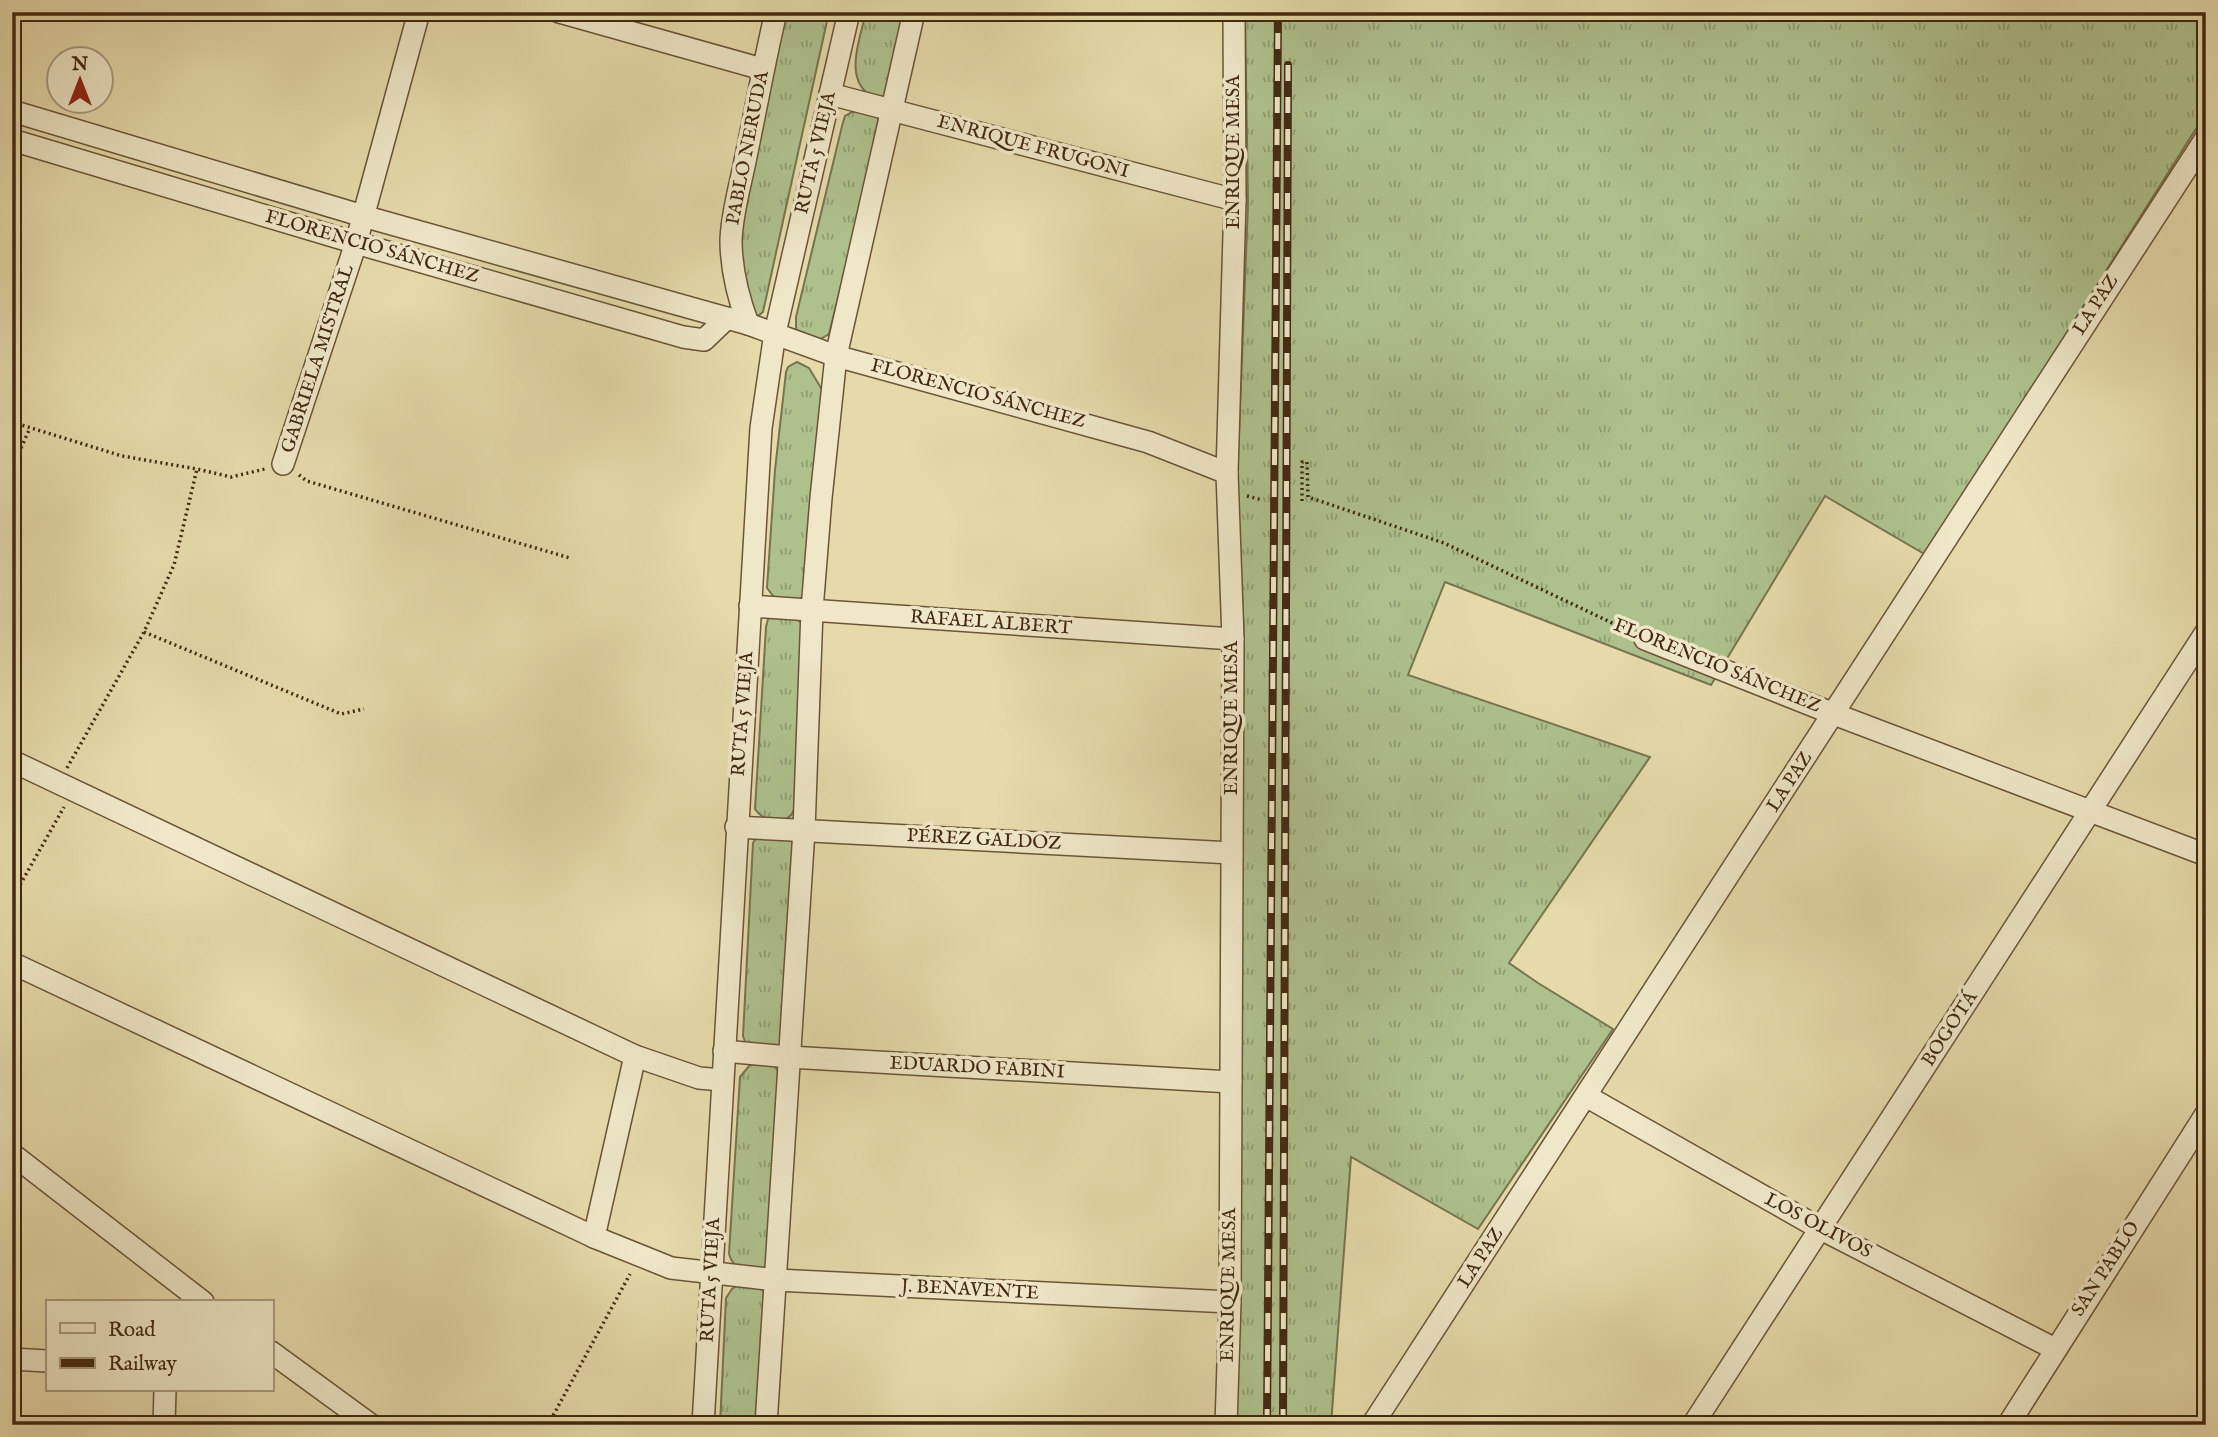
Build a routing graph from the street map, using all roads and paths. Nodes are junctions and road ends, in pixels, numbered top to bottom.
1 (419, 12) edge
2 (559, 12) edge
3 (776, 12) edge
4 (849, 12) edge
5 (914, 12) edge
6 (1234, 12) edge
7 (762, 69) junction
8 (830, 94) junction
9 (891, 110) junction
10 (12, 111) edge
11 (2206, 138) edge
12 (12, 140) edge
13 (1235, 200) junction
14 (363, 216) junction
15 (356, 243) junction
16 (727, 318) junction
17 (748, 324) junction
18 (775, 333) junction
19 (836, 356) junction
20 (12, 422) edge
21 (30, 428) junction
22 (283, 464) junction
23 (12, 468) edge
24 (197, 469) junction
25 (1227, 473) junction
26 (1302, 501) dead end
27 (570, 558) dead end
28 (750, 606) junction
29 (813, 611) junction
30 (144, 632) junction
31 (2206, 632) edge
32 (1233, 639) junction
33 (1645, 639) joint
34 (364, 709) dead end
35 (1834, 714) junction
36 (12, 761) edge
37 (66, 786) junction
38 (2091, 811) junction
39 (736, 827) junction
40 (804, 831) junction
41 (1232, 853) junction
42 (2206, 855) edge
43 (12, 899) edge
44 (12, 963) edge
45 (724, 1051) junction
46 (635, 1056) junction
47 (789, 1057) junction
48 (722, 1080) junction
49 (1231, 1082) junction
50 (1586, 1096) junction
51 (2206, 1114) edge
52 (12, 1154) edge
53 (1821, 1229) junction
54 (594, 1237) junction
55 (639, 1257) junction
56 (711, 1273) junction
57 (776, 1280) junction
58 (177, 1293) edge
59 (197, 1300) edge
60 (1230, 1303) junction
61 (2055, 1349) junction
62 (273, 1353) edge
63 (12, 1359) edge
64 (46, 1361) edge
65 (165, 1392) edge
66 (368, 1424) edge
67 (164, 1425) edge
68 (548, 1425) edge
69 (702, 1425) edge
70 (766, 1425) edge
71 (1226, 1425) edge
72 (1372, 1425) edge
73 (1693, 1425) edge
74 (2008, 1425) edge

1 - 14 street, GABRIELA MISTRAL
2 - 7 street
3 - 7 street, PABLO NERUDA
4 - 8 street, RUTA 5 VIEJA
5 - 9 street
6 - 13 street, ENRIQUE MESA
7 - 17 street, PABLO NERUDA
8 - 9 street, ENRIQUE FRUGONI
8 - 18 street, RUTA 5 VIEJA
9 - 13 street, ENRIQUE FRUGONI
9 - 19 street
10 - 14 street, FLORENCIO SÁNCHEZ
11 - 35 street, LA PAZ
12 - 15 street, FLORENCIO SÁNCHEZ
13 - 25 street, ENRIQUE MESA
14 - 15 street, GABRIELA MISTRAL
14 - 16 street, FLORENCIO SÁNCHEZ
15 - 16 street, FLORENCIO SÁNCHEZ
15 - 22 street, GABRIELA MISTRAL
16 - 17 street, FLORENCIO SÁNCHEZ
17 - 18 street, FLORENCIO SÁNCHEZ
18 - 19 street, FLORENCIO SÁNCHEZ
18 - 28 street, RUTA 5 VIEJA
19 - 25 street, FLORENCIO SÁNCHEZ
19 - 29 street
20 - 21 path
21 - 23 path
21 - 24 path
22 - 24 path
22 - 27 path
24 - 30 path
25 - 32 street, ENRIQUE MESA
26 - 33 path, FLORENCIO SÁNCHEZ
28 - 29 street, RAFAEL ALBERT
28 - 39 street, RUTA 5 VIEJA
29 - 32 street, RAFAEL ALBERT
29 - 40 street
30 - 34 path
30 - 37 path
31 - 38 street, BOGOTÁ
32 - 41 street, ENRIQUE MESA
33 - 35 street, FLORENCIO SÁNCHEZ
35 - 38 street, FLORENCIO SÁNCHEZ
35 - 50 street, LA PAZ
36 - 37 street
37 - 43 path
37 - 46 street
38 - 42 street, FLORENCIO SÁNCHEZ
38 - 53 street, BOGOTÁ
39 - 40 street, PÉREZ GALDOZ
39 - 45 street, RUTA 5 VIEJA
40 - 41 street, PÉREZ GALDOZ
40 - 47 street
41 - 49 street, ENRIQUE MESA
44 - 54 street, J. BENAVENTE
45 - 47 street, EDUARDO FABINI
45 - 48 street, RUTA 5 VIEJA
46 - 48 street
46 - 54 street
47 - 49 street, EDUARDO FABINI
47 - 57 street
48 - 56 street, RUTA 5 VIEJA
49 - 60 street, ENRIQUE MESA
50 - 53 street, LOS OLIVOS
50 - 72 street, LA PAZ
51 - 61 street, SAN PABLO
52 - 58 street
53 - 61 street, LOS OLIVOS
53 - 73 street, BOGOTÁ
54 - 55 street, J. BENAVENTE
55 - 56 street, J. BENAVENTE
55 - 68 path
56 - 57 street, J. BENAVENTE
56 - 69 street, RUTA 5 VIEJA
57 - 60 street, J. BENAVENTE
57 - 70 street
58 - 59 street
60 - 71 street, ENRIQUE MESA
61 - 74 street, SAN PABLO
62 - 66 street
63 - 64 street
65 - 67 street

